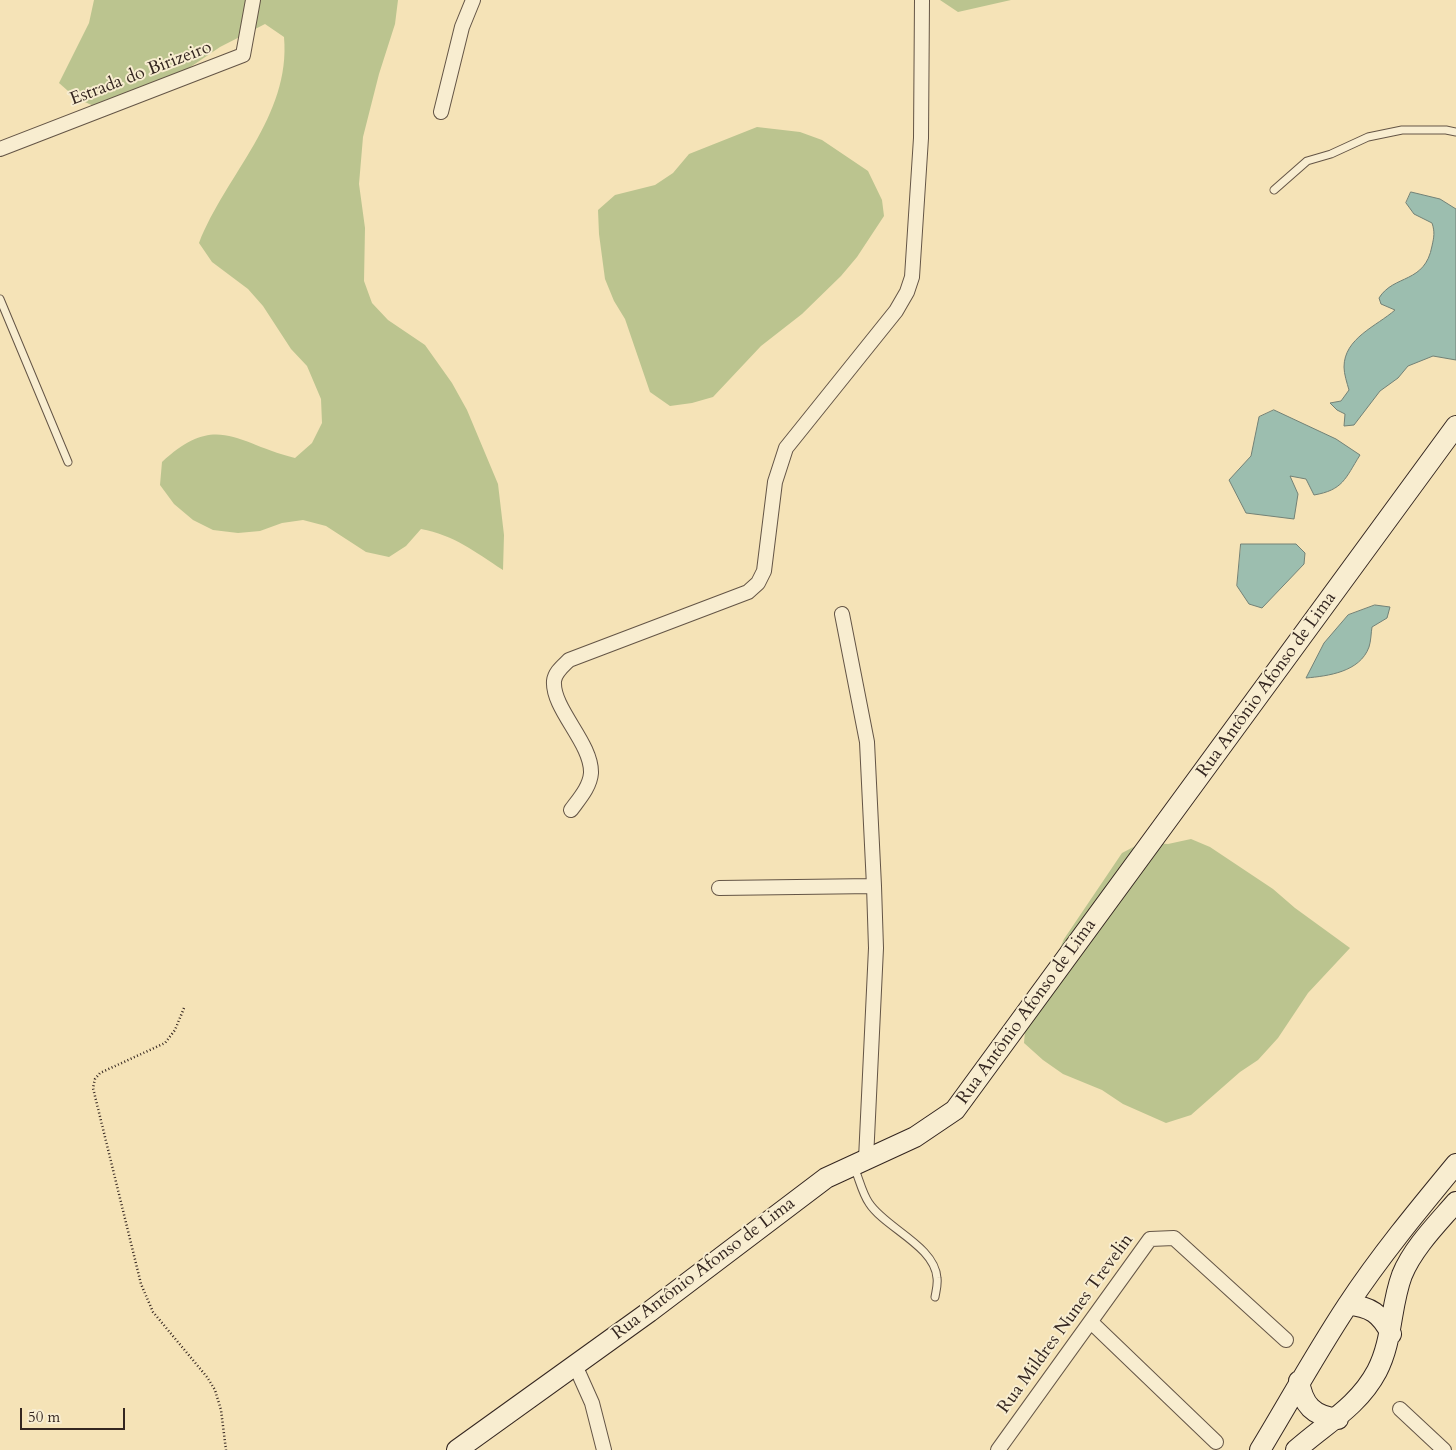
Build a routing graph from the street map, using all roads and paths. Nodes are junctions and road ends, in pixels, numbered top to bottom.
1 (253, 0) edge
2 (473, 0) edge
3 (922, 0) edge
4 (441, 112) dead end
5 (1456, 132) edge
6 (0, 149) edge
7 (1274, 190) dead end
8 (0, 299) edge
9 (1456, 426) edge
10 (68, 462) dead end
11 (842, 614) dead end
12 (571, 810) dead end
13 (874, 886) junction
14 (719, 888) dead end
15 (184, 1008) dead end
16 (860, 1162) junction
17 (1456, 1164) edge
18 (1456, 1202) edge
19 (935, 1297) dead end
20 (1348, 1305) junction
21 (1091, 1322) junction
22 (1391, 1334) junction
23 (1286, 1340) dead end
24 (575, 1365) junction
25 (1299, 1382) junction
26 (1400, 1409) dead end
27 (1338, 1419) junction
28 (1216, 1442) dead end
29 (1001, 1449) edge
30 (226, 1450) edge
31 (457, 1450) edge
32 (604, 1450) edge
33 (1260, 1450) edge
34 (1296, 1450) edge
35 (1444, 1450) edge

1 - 6 street, Estrada do Birizeiro
2 - 4 street
3 - 12 street
5 - 7 lane
8 - 10 lane
9 - 16 main road, Rua Antônio Afonso de Lima
11 - 13 street
13 - 14 street
13 - 16 street
15 - 30 path
16 - 19 lane
16 - 24 main road, Rua Antônio Afonso de Lima
17 - 20 main road
18 - 22 main road
20 - 22 main road
20 - 25 main road
21 - 23 street, Rua Mildres Nunes Trevelin
21 - 28 street
21 - 29 street, Rua Mildres Nunes Trevelin
22 - 27 main road
24 - 31 main road, Rua Antônio Afonso de Lima
24 - 32 street
25 - 27 main road
25 - 33 main road
26 - 35 street
27 - 34 main road

